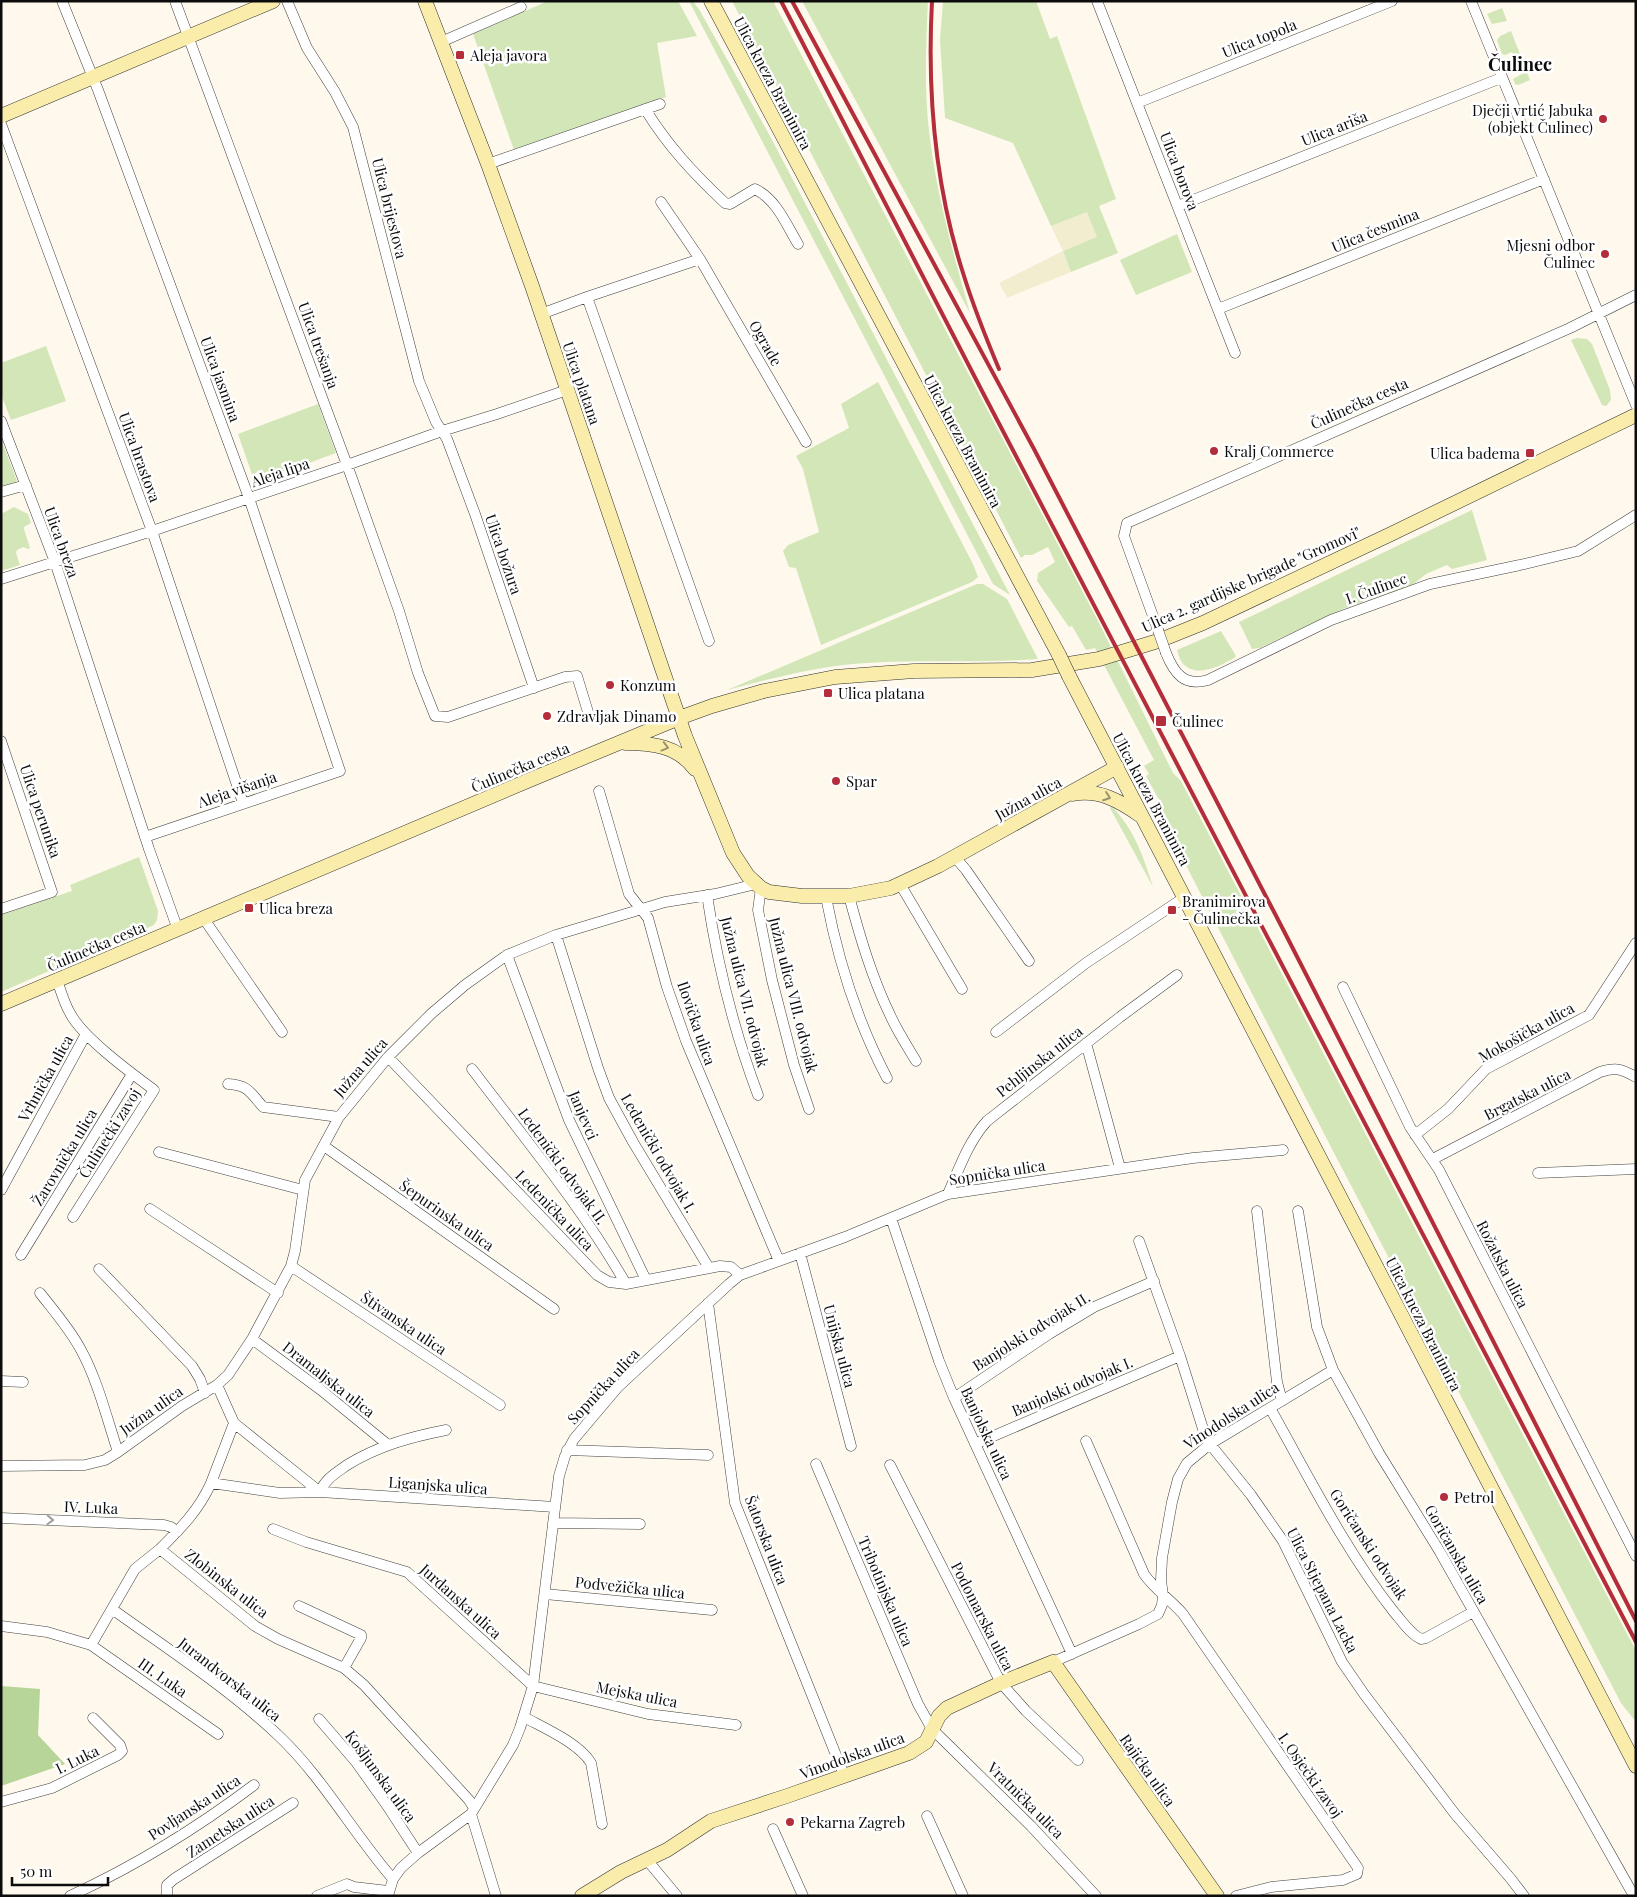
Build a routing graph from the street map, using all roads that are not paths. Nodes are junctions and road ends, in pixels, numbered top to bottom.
1 (62, 1) edge
2 (175, 1) edge
3 (272, 1) edge
4 (286, 1) edge
5 (425, 1) edge
6 (711, 1) edge
7 (1097, 1) edge
8 (1392, 1) edge
9 (1471, 1) edge
10 (521, 7) dead end
11 (189, 37) junction
12 (441, 42) junction
13 (93, 77) junction
14 (1501, 78) junction
15 (1137, 102) junction
16 (660, 104) dead end
17 (645, 110) junction
18 (1, 116) edge
19 (1, 124) edge
20 (488, 164) junction
21 (1544, 179) junction
22 (662, 202) dead end
23 (1178, 206) junction
24 (798, 244) dead end
25 (700, 259) junction
26 (1636, 295) edge
27 (588, 297) junction
28 (1218, 309) junction
29 (541, 314) junction
30 (1599, 315) junction
31 (1235, 353) dead end
32 (568, 390) junction
33 (1636, 405) edge
34 (1636, 415) edge
35 (1, 421) edge
36 (442, 431) junction
37 (806, 442) dead end
38 (347, 465) junction
39 (26, 485) junction
40 (1, 492) edge
41 (249, 498) junction
42 (1636, 515) edge
43 (152, 531) junction
44 (55, 562) junction
45 (1, 579) edge
46 (1158, 630) joint
47 (709, 641) dead end
48 (534, 688) junction
49 (588, 712) dead end
50 (679, 718) junction
51 (1, 741) edge
52 (619, 743) junction
53 (1117, 767) junction
54 (340, 771) joint
55 (700, 775) junction
56 (599, 792) dead end
57 (1066, 796) junction
58 (243, 803) junction
59 (1143, 817) junction
60 (145, 837) junction
61 (955, 857) junction
62 (900, 884) junction
63 (758, 886) junction
64 (707, 895) junction
65 (849, 896) junction
66 (826, 897) junction
67 (1185, 897) junction
68 (1, 908) edge
69 (641, 909) junction
70 (204, 919) junction
71 (178, 930) junction
72 (556, 934) junction
73 (1636, 943) edge
74 (507, 956) junction
75 (1029, 962) dead end
76 (1177, 975) dead end
77 (57, 980) junction
78 (1343, 987) dead end
79 (962, 989) dead end
80 (1, 1004) edge
81 (282, 1032) dead end
82 (996, 1032) dead end
83 (86, 1034) junction
84 (1086, 1043) junction
85 (388, 1057) junction
86 (916, 1061) dead end
87 (472, 1069) dead end
88 (132, 1074) junction
89 (1636, 1077) edge
90 (887, 1078) dead end
91 (228, 1084) dead end
92 (758, 1095) dead end
93 (809, 1108) dead end
94 (339, 1117) junction
95 (1415, 1135) junction
96 (324, 1146) junction
97 (1283, 1150) dead end
98 (159, 1152) dead end
99 (1433, 1159) junction
100 (1120, 1168) junction
101 (1636, 1168) edge
102 (1538, 1173) dead end
103 (1, 1190) edge
104 (303, 1190) junction
105 (948, 1194) junction
106 (150, 1209) dead end
107 (1257, 1211) dead end
108 (1298, 1211) dead end
109 (73, 1217) dead end
110 (891, 1218) junction
111 (1139, 1241) dead end
112 (800, 1253) junction
113 (22, 1255) dead end
114 (779, 1261) junction
115 (291, 1266) junction
116 (709, 1268) junction
117 (99, 1269) dead end
118 (740, 1275) junction
119 (646, 1280) junction
120 (1154, 1281) junction
121 (626, 1284) junction
122 (40, 1293) dead end
123 (278, 1293) junction
124 (708, 1303) junction
125 (554, 1309) dead end
126 (252, 1339) junction
127 (1180, 1356) junction
128 (1333, 1370) junction
129 (1, 1381) edge
130 (23, 1382) dead end
131 (217, 1385) junction
132 (205, 1393) junction
133 (954, 1398) junction
134 (1282, 1401) junction
135 (500, 1405) dead end
136 (1270, 1408) junction
137 (234, 1423) junction
138 (446, 1430) dead end
139 (1086, 1441) dead end
140 (387, 1444) junction
141 (975, 1444) junction
142 (1210, 1444) junction
143 (851, 1446) dead end
144 (567, 1450) junction
145 (118, 1452) junction
146 (708, 1455) dead end
147 (816, 1464) dead end
148 (890, 1465) dead end
149 (1, 1466) edge
150 (211, 1483) junction
151 (320, 1492) junction
152 (556, 1507) junction
153 (1, 1518) edge
154 (553, 1522) junction
155 (640, 1524) dead end
156 (273, 1529) dead end
157 (177, 1532) junction
158 (160, 1549) junction
159 (1636, 1556) edge
160 (545, 1594) junction
161 (1163, 1595) junction
162 (299, 1606) dead end
163 (112, 1609) junction
164 (712, 1610) dead end
165 (1473, 1612) junction
166 (1, 1626) edge
167 (90, 1644) junction
168 (1072, 1654) junction
169 (1053, 1662) junction
170 (344, 1668) junction
171 (1001, 1683) junction
172 (533, 1686) junction
173 (524, 1716) junction
174 (93, 1718) dead end
175 (319, 1720) dead end
176 (736, 1725) dead end
177 (932, 1729) junction
178 (218, 1734) dead end
179 (1078, 1760) dead end
180 (1636, 1766) edge
181 (844, 1775) junction
182 (254, 1785) dead end
183 (1, 1802) edge
184 (293, 1803) dead end
185 (472, 1811) junction
186 (927, 1816) dead end
187 (602, 1824) dead end
188 (773, 1829) dead end
189 (418, 1853) junction
190 (647, 1860) junction
191 (393, 1879) junction
192 (388, 1893) edge
193 (70, 1896) edge
194 (167, 1896) edge
195 (317, 1896) edge
196 (496, 1896) edge
197 (582, 1896) edge
198 (677, 1896) edge
199 (803, 1896) edge
200 (964, 1896) edge
201 (1096, 1896) edge
202 (1217, 1896) edge
203 (1236, 1896) edge
204 (1524, 1896) edge
205 (1634, 1896) edge

1 - 13 street, Ulica jasmina
2 - 11 street, Ulica trešanja
3 - 11 main road
4 - 36 street, Ulica brijestova
5 - 12 main road, Ulica platana
6 - 53 main road, Ulica kneza Branimira, bridge
7 - 15 street, Ulica borova
8 - 15 street, Ulica topola
9 - 14 street
10 - 12 street
11 - 13 main road
11 - 38 street, Ulica trešanja
12 - 20 main road, Ulica platana
13 - 18 main road
13 - 41 street, Ulica jasmina
14 - 21 street
14 - 23 street, Ulica ariša
15 - 23 street, Ulica borova
16 - 17 street
17 - 20 street
17 - 24 street
19 - 43 street, Ulica hrastova
20 - 29 main road, Ulica platana
21 - 28 street, Ulica česmina
21 - 30 street
22 - 25 street, Ograde
23 - 28 street, Ulica borova
25 - 27 street
25 - 37 street, Ograde
26 - 30 street, Čulinečka cesta
27 - 29 street
27 - 47 street
28 - 31 street, Ulica borova
29 - 32 main road, Ulica platana
30 - 33 street
30 - 46 street, Čulinečka cesta
32 - 36 street, Aleja lipa
32 - 50 main road, Ulica platana
34 - 50 main road, Ulica 2. gardijske brigade "Gromovi"
35 - 39 street, Ulica breza
36 - 38 street, Aleja lipa
36 - 48 street, Ulica božura
38 - 41 street, Aleja lipa
38 - 48 street, Ulica trešanja
39 - 40 street
39 - 44 street, Ulica breza
41 - 43 street, Aleja lipa
41 - 54 street, Ulica jasmina
42 - 46 street, I. Čulinec, bridge
43 - 44 street, Aleja lipa
43 - 58 street, Ulica hrastova
44 - 45 street, Aleja lipa
44 - 60 street, Ulica breza
48 - 49 street
50 - 52 main road, Čulinečka cesta
50 - 55 main road
51 - 68 street, Ulica perunika
52 -> 55 main road
52 - 70 main road, Čulinečka cesta
53 - 57 main road, Južna ulica
53 - 59 main road, Ulica kneza Branimira
54 - 58 street, Aleja višanja
55 - 63 main road
56 - 69 street, Ilovička ulica
57 -> 59 main road
57 - 61 main road, Južna ulica
58 - 60 street, Aleja višanja
59 - 67 main road, Ulica kneza Branimira
60 - 71 street, Ulica breza
61 - 62 main road, Južna ulica
61 - 75 street
62 - 65 main road, Južna ulica
62 - 79 street
63 - 64 street, Južna ulica
63 - 66 main road, Južna ulica
63 - 93 street, Južna ulica VIII. odvojak
64 - 69 street, Južna ulica
64 - 92 street, Južna ulica VII. odvojak
65 - 66 main road, Južna ulica
65 - 86 street
66 - 90 street
67 - 82 street
67 - 180 main road, Ulica kneza Branimira
69 - 72 street, Južna ulica
69 - 114 street, Ilovička ulica
70 - 71 main road, Čulinečka cesta
70 - 81 street
71 - 77 main road, Čulinečka cesta
72 - 74 street, Južna ulica
72 - 116 street, Ledenički odvojak I.
73 - 95 street, Mokošička ulica
74 - 85 street, Južna ulica
74 - 119 street, Janjevci
76 - 84 street, Pehljinska ulica
77 - 80 main road, Čulinečka cesta
77 - 83 street, Čulinečki zavoj
78 - 95 street, Rožatska ulica
83 - 88 street, Čulinečki zavoj
83 - 103 street, Vrhnička ulica
84 - 100 street
84 - 105 street, Pehljinska ulica
85 - 94 street, Južna ulica
85 - 121 street, Ledenička ulica
87 - 121 street, Ledenički odvojak II.
88 - 109 street, Čulinečki zavoj
88 - 113 street, Žarovnička ulica
89 - 99 street, Brgatska ulica
91 - 94 street
94 - 96 street, Južna ulica
95 - 99 street, Rožatska ulica
96 - 104 street, Južna ulica
96 - 125 street, Šepurinska ulica
97 - 100 street, Sopnička ulica
98 - 104 street
99 - 159 street, Rožatska ulica
100 - 105 street, Sopnička ulica
101 - 102 street
104 - 115 street, Južna ulica
105 - 110 street, Sopnička ulica
106 - 123 street
107 - 134 street
108 - 128 street, Goričanska ulica
110 - 112 street, Sopnička ulica
110 - 133 street, Banjolska ulica
111 - 120 street, Ulica Stjepana Lacka
112 - 114 street, Sopnička ulica
112 - 143 street, Unijska ulica
114 - 118 street, Sopnička ulica
115 - 123 street, Južna ulica
115 - 135 street, Štivanska ulica
116 - 118 street, Ledenička ulica
116 - 119 street, Ledenička ulica
117 - 132 street
118 - 124 street, Sopnička ulica
119 - 121 street, Ledenička ulica
120 - 127 street, Ulica Stjepana Lacka
120 - 133 street, Banjolski odvojak II.
122 - 145 street
123 - 126 street, Južna ulica
124 - 144 street, Sopnička ulica
124 - 181 street, Šatorska ulica
126 - 131 street, Južna ulica
126 - 140 street, Dramaljska ulica
127 - 141 street, Banjolski odvojak I.
127 - 142 street, Ulica Stjepana Lacka
128 - 134 street, Vinodolska ulica
128 - 165 street, Goričanska ulica
129 - 130 street
131 - 132 street, Južna ulica
131 - 137 street
132 - 145 street, Južna ulica
133 - 141 street, Banjolska ulica
134 - 136 street, Vinodolska ulica
136 - 142 street, Vinodolska ulica
136 - 165 street, Goričanski odvojak
137 - 150 street
137 - 151 street
138 - 140 street
139 - 161 street
140 - 151 street
141 - 168 street, Banjolska ulica
142 - 161 street, Vinodolska ulica
142 - 204 street, Ulica Stjepana Lacka
144 - 146 street
144 - 152 street, Sopnička ulica
145 - 149 street, Južna ulica
147 - 177 street, Tribotinjska ulica
148 - 171 street, Podomarska ulica
150 - 151 street, Liganjska ulica
150 - 157 street, Zlobinska ulica
151 - 152 street, Liganjska ulica
152 - 154 street, Sopnička ulica
153 -> 157 street, IV. Luka
154 - 155 street
154 - 160 street, Sopnička ulica
156 - 172 street, Jurdanska ulica
157 - 158 street, Zlobinska ulica
158 - 163 street
158 - 170 street, Zlobinska ulica
160 - 164 street, Podvežička ulica
160 - 172 street, Sopnička ulica
161 - 168 street, Vinodolska ulica
161 - 203 street, I. Osječki zavoj
162 - 170 street
163 - 167 street
163 - 191 street, Jurandvorska ulica
165 - 205 street, Goričanska ulica
166 - 167 street, III. Luka
167 - 178 street, III. Luka
168 - 169 street, Vinodolska ulica
169 - 171 main road, Vinodolska ulica
169 - 202 main road, Rajićka ulica
170 - 185 street, Zlobinska ulica
171 - 177 main road, Vinodolska ulica
171 - 179 street, Podomarska ulica
172 - 173 street, Sopnička ulica
172 - 176 street, Mejska ulica
173 - 185 street, Sopnička ulica
173 - 187 street
174 - 183 street, I. Luka
175 - 189 street, Košljunska ulica
177 - 181 main road, Vinodolska ulica
177 - 201 street, Vratnička ulica
181 - 190 main road, Vinodolska ulica
182 - 193 street, Povljanska ulica
184 - 194 street, Zametska ulica
185 - 189 street, Sopnička ulica
185 - 196 street
186 - 200 street
188 - 199 street
189 - 191 street, Sopnička ulica
190 - 197 main road, Vinodolska ulica
190 - 198 street
191 - 192 street, Sopnička ulica
192 - 195 street

